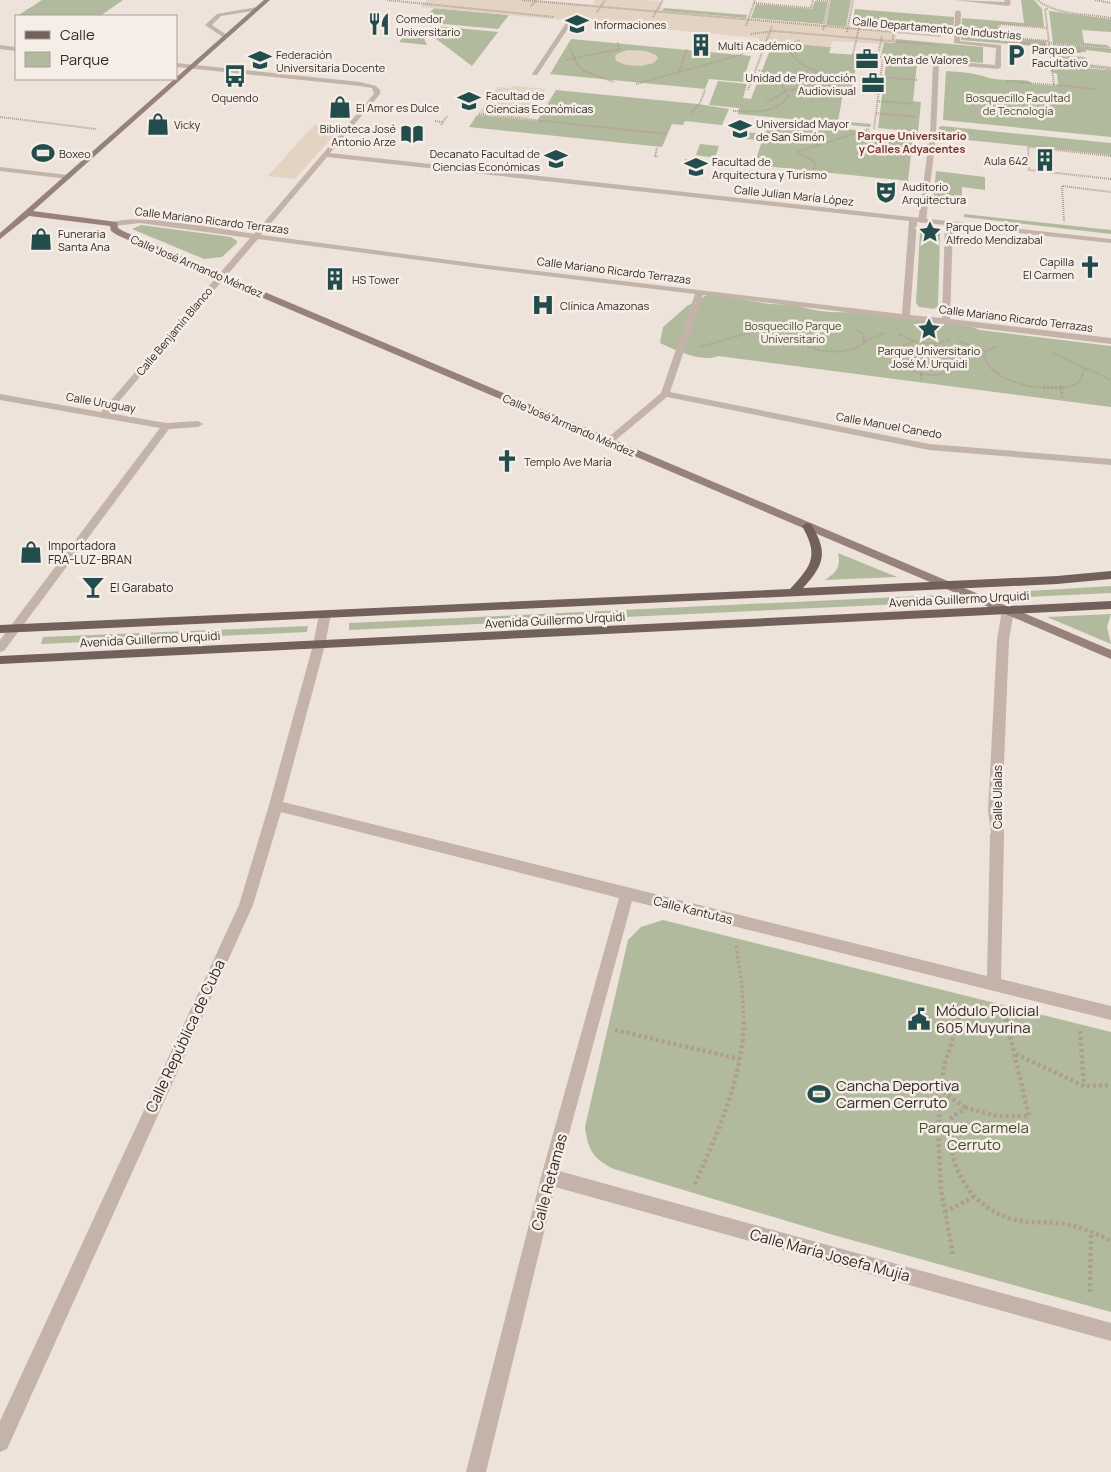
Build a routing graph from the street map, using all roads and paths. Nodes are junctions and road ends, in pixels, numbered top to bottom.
1 (267, 0) edge
2 (387, 0) edge
3 (522, 0) edge
4 (605, 0) edge
5 (663, 0) edge
6 (755, 0) edge
7 (813, 0) edge
8 (819, 0) edge
9 (830, 0) edge
10 (853, 0) edge
11 (957, 0) edge
12 (1007, 0) edge
13 (1037, 0) edge
14 (1096, 0) edge
15 (536, 1) edge
16 (1111, 2) edge
17 (754, 3) junction
18 (532, 6) dead end
19 (601, 7) junction
20 (257, 9) junction
21 (1048, 9) junction
22 (597, 12) dead end
23 (656, 12) junction
24 (958, 12) dead end
25 (555, 17) dead end
26 (653, 18) dead end
27 (1111, 18) edge
28 (748, 19) junction
29 (570, 21) dead end
30 (824, 25) junction
31 (746, 26) dead end
32 (772, 26) dead end
33 (848, 27) junction
34 (859, 28) junction
35 (1047, 28) junction
36 (823, 30) dead end
37 (893, 31) junction
38 (847, 32) dead end
39 (770, 33) junction
40 (751, 34) dead end
41 (226, 36) junction
42 (882, 36) dead end
43 (1000, 37) dead end
44 (1008, 37) dead end
45 (857, 38) junction
46 (1024, 39) junction
47 (800, 40) dead end
48 (882, 40) junction
49 (958, 40) junction
50 (893, 41) junction
51 (1008, 41) dead end
52 (617, 42) dead end
53 (1024, 43) junction
54 (1049, 43) junction
55 (565, 45) dead end
56 (938, 45) dead end
57 (1079, 46) junction
58 (0, 47) edge
59 (15, 49) edge
60 (687, 49) dead end
61 (1025, 49) dead end
62 (1111, 49) edge
63 (744, 54) dead end
64 (878, 56) junction
65 (574, 57) junction
66 (1085, 58) dead end
67 (559, 63) dead end
68 (1051, 63) junction
69 (178, 65) edge
70 (191, 66) junction
71 (981, 66) junction
72 (1111, 69) edge
73 (758, 70) dead end
74 (679, 73) junction
75 (534, 74) dead end
76 (880, 76) junction
77 (178, 78) edge
78 (175, 80) edge
79 (918, 80) dead end
80 (614, 82) dead end
81 (636, 84) dead end
82 (1054, 85) junction
83 (1095, 89) dead end
84 (705, 90) dead end
85 (748, 90) dead end
86 (785, 90) junction
87 (877, 101) junction
88 (767, 102) dead end
89 (915, 104) dead end
90 (733, 111) dead end
91 (691, 113) dead end
92 (876, 113) junction
93 (480, 114) dead end
94 (447, 116) dead end
95 (915, 116) dead end
96 (0, 117) edge
97 (435, 121) dead end
98 (869, 129) dead end
99 (874, 130) dead end
100 (119, 131) junction
101 (666, 134) dead end
102 (657, 148) dead end
103 (326, 155) junction
104 (1111, 156) edge
105 (658, 157) dead end
106 (0, 169) edge
107 (814, 171) dead end
108 (68, 177) junction
109 (1111, 179) edge
110 (1111, 192) edge
111 (27, 213) junction
112 (917, 220) junction
113 (1064, 222) dead end
114 (114, 224) junction
115 (949, 224) junction
116 (256, 236) junction
117 (0, 237) edge
118 (1111, 242) edge
119 (220, 276) junction
120 (700, 292) junction
121 (906, 316) junction
122 (791, 321) dead end
123 (946, 321) junction
124 (782, 324) junction
125 (853, 326) dead end
126 (889, 332) dead end
127 (950, 338) dead end
128 (913, 341) dead end
129 (864, 342) junction
130 (1111, 342) edge
131 (934, 344) dead end
132 (1001, 345) dead end
133 (695, 349) dead end
134 (986, 351) junction
135 (1051, 352) dead end
136 (1085, 368) junction
137 (921, 373) junction
138 (921, 380) dead end
139 (1111, 380) edge
140 (1061, 388) junction
141 (665, 394) junction
142 (0, 397) edge
143 (1062, 399) dead end
144 (102, 416) junction
145 (198, 424) dead end
146 (166, 426) junction
147 (608, 442) junction
148 (1111, 462) edge
149 (807, 526) junction
150 (1111, 575) edge
151 (945, 584) junction
152 (793, 592) junction
153 (1111, 605) edge
154 (1008, 610) junction
155 (325, 614) junction
156 (14, 628) junction
157 (0, 629) edge
158 (319, 645) junction
159 (0, 648) edge
160 (1111, 655) edge
161 (0, 660) edge
162 (276, 805) junction
163 (627, 894) junction
164 (736, 946) dead end
165 (994, 984) junction
166 (965, 1004) dead end
167 (1005, 1013) dead end
168 (1111, 1013) edge
169 (615, 1030) dead end
170 (1080, 1031) dead end
171 (1015, 1054) junction
172 (739, 1059) junction
173 (1111, 1085) edge
174 (1084, 1086) junction
175 (943, 1092) junction
176 (966, 1108) junction
177 (549, 1177) junction
178 (695, 1184) dead end
179 (973, 1197) junction
180 (945, 1212) junction
181 (1091, 1231) junction
182 (1111, 1241) edge
183 (953, 1254) dead end
184 (1090, 1292) dead end
185 (1111, 1332) edge
186 (0, 1442) edge
187 (476, 1472) edge

1 - 20 street
2 - 25 path
3 - 15 path, Calle Departamento de Industrias
4 - 19 path
5 - 23 path
6 - 17 path
7 - 17 path
8 - 9 path
9 - 30 path
10 - 33 path
11 - 12 street
13 - 21 path
14 - 16 path
15 - 18 path
15 - 19 path, Calle Departamento de Industrias
17 - 28 path
19 - 22 path
19 - 23 path, Calle Departamento de Industrias
20 - 41 street
20 - 41 street
21 - 27 path
21 - 35 path
23 - 26 path
23 - 28 path, Calle Departamento de Industrias
24 - 49 street
28 - 30 path, Calle Departamento de Industrias
28 - 31 path
29 - 75 street
30 - 33 path, Calle Departamento de Industrias
30 - 36 path
32 - 39 path
33 - 34 path, Calle Departamento de Industrias
33 - 38 path
34 - 37 path, Calle Departamento de Industrias
34 - 45 path
35 - 43 path
35 - 54 path
37 - 49 path, Calle Departamento de Industrias
37 - 50 path
39 - 40 path
39 - 45 path
39 - 85 path
41 - 70 street
42 - 48 path
44 - 46 path
45 - 48 path
45 - 64 path
46 - 53 path
46 - 54 path
47 - 86 path
48 - 50 path
48 - 64 path
49 - 71 street
50 - 56 path
51 - 53 path, Calle Departamento de Industrias
52 - 65 path
53 - 54 path, Calle Departamento de Industrias
53 - 61 path
54 - 57 path
54 - 68 path
55 - 65 path
57 - 62 path
57 - 66 path
58 - 59 street
60 - 74 path
63 - 74 path
64 - 76 path
65 - 67 path
65 - 80 path
68 - 72 path
68 - 82 path
69 - 70 street
70 - 77 street
70 - 103 street, Calle Benjamín Blanco
71 - 82 path
71 - 112 street
73 - 86 path
74 - 81 path
76 - 79 path
76 - 87 path
78 - 100 street
82 - 83 path
84 - 91 path
86 - 88 path
86 - 90 path
87 - 89 path
87 - 92 path
92 - 95 path
92 - 99 path
93 - 101 path
94 - 97 path
96 - 100 path
98 - 107 path
100 - 108 street
102 - 105 path
103 - 112 street, Calle Julian María López
103 - 116 street, Calle Benjamín Blanco
104 - 109 path
106 - 108 street
108 - 111 street
110 - 113 path
111 - 114 street
111 - 117 street
112 - 115 street, Calle Julian María López
112 - 121 street
114 - 116 street, Calle Mariano Ricardo Terrazas
114 - 119 street, Calle José Armando Méndez
115 - 118 street, Calle Julian María López
115 - 123 street
116 - 119 street, Calle Benjamín Blanco
116 - 120 street, Calle Mariano Ricardo Terrazas
119 - 144 street, Calle Benjamín Blanco
119 - 147 street, Calle José Armando Méndez
120 - 121 street, Calle Mariano Ricardo Terrazas
120 - 141 street
121 - 123 street, Calle Mariano Ricardo Terrazas
122 - 124 path
123 - 130 street, Calle Mariano Ricardo Terrazas
124 - 129 path
124 - 133 path
125 - 129 path
126 - 129 path
127 - 134 path
128 - 137 path
131 - 137 path
132 - 134 path
134 - 140 path
135 - 136 path
136 - 139 path
136 - 140 path
137 - 138 path
140 - 143 path
141 - 147 street
141 - 148 street, Calle Manuel Canedo
142 - 144 street, Calle Uruguay
144 - 146 street, Calle Uruguay
145 - 146 street, Calle Uruguay
146 - 156 street
147 - 149 street, Calle José Armando Méndez
149 - 151 street, Calle José Armando Méndez
149 - 152 main road
150 - 151 main road, Avenida Guillermo Urquidi
151 - 152 main road, Avenida Guillermo Urquidi
151 - 154 street, Calle José Armando Méndez
152 - 155 main road, Avenida Guillermo Urquidi
153 - 154 main road, Avenida Guillermo Urquidi
154 - 158 main road, Avenida Guillermo Urquidi
154 - 160 street, Calle José Armando Méndez
154 - 165 street, Calle Ulalas
155 - 156 main road, Avenida Guillermo Urquidi
155 - 158 street, Calle República de Cuba
156 - 157 main road, Avenida Guillermo Urquidi
156 - 159 street
158 - 161 main road, Avenida Guillermo Urquidi
158 - 162 street, Calle República de Cuba
162 - 163 street, Calle Kantutas
162 - 186 street, Calle República de Cuba
163 - 165 street, Calle Kantutas
163 - 177 street, Calle Retamas
164 - 172 path
165 - 168 street, Calle Kantutas
166 - 175 path
167 - 171 path
169 - 172 path
170 - 174 path
171 - 174 path
171 - 176 path
172 - 178 path
173 - 174 path
175 - 176 path
175 - 180 path
176 - 179 path
177 - 185 street, Calle María Josefa Mujía
177 - 187 street, Calle Retamas
179 - 180 path
179 - 181 path
180 - 183 path
181 - 182 path
181 - 184 path

